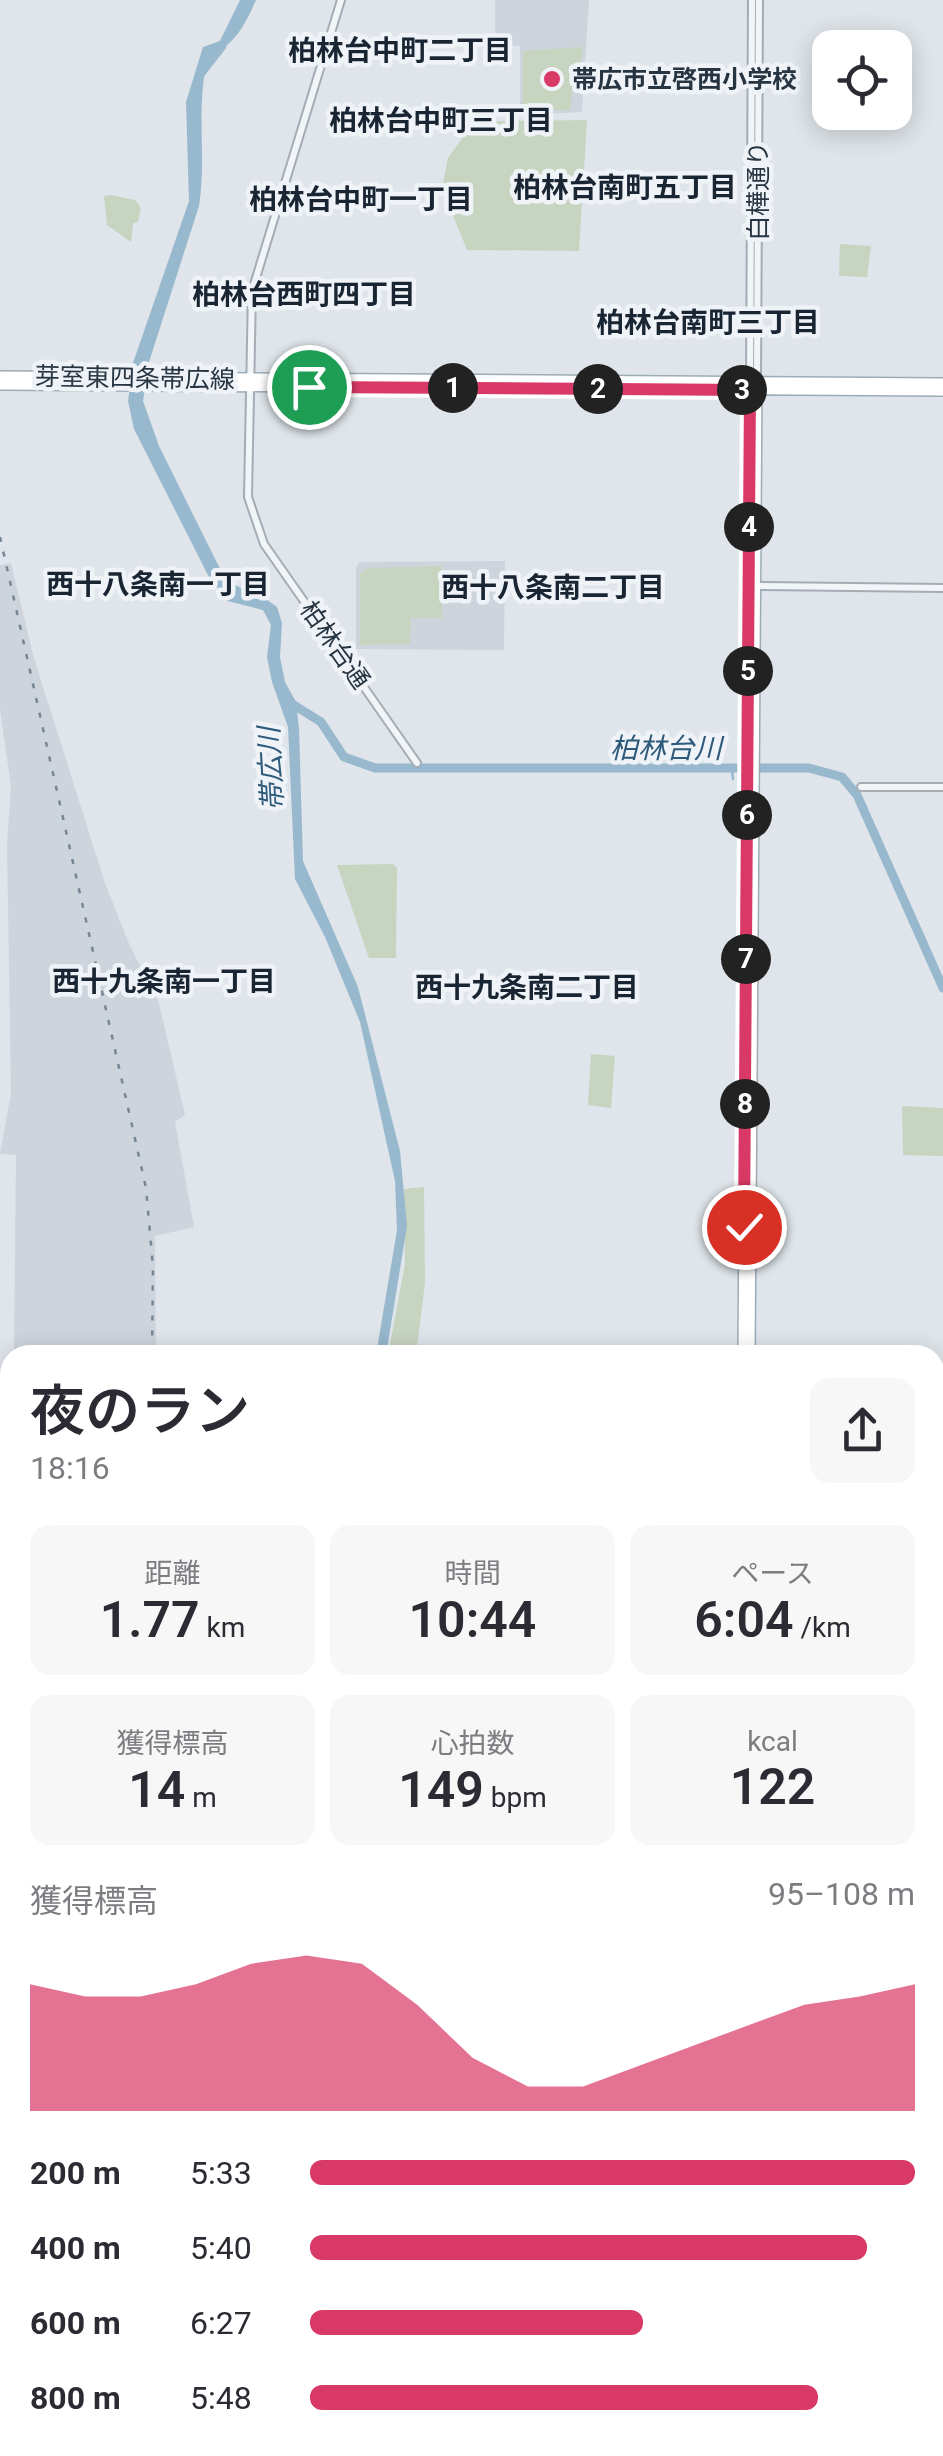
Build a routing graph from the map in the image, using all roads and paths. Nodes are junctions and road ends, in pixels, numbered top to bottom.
1 (340, 0) edge
2 (756, 0) edge
3 (0, 376) edge
4 (110, 381) junction
5 (250, 382) junction
6 (943, 383) edge
7 (0, 385) edge
8 (753, 386) junction
9 (943, 391) edge
10 (752, 586) junction
11 (943, 588) edge
12 (417, 763) dead end
13 (861, 787) dead end
14 (943, 787) edge
15 (746, 1345) edge

1 - 5 street, 柏林台通
2 - 8 street, 白樺通り
3 - 4 main road, 芽室東四条帯広線
4 - 5 main road, 芽室東四条帯広線
4 - 7 main road, 芽室東四条帯広線
5 - 8 main road, 芽室東四条帯広線
5 - 12 street, 柏林台通
6 - 8 main road
8 - 9 main road
8 - 10 main road
10 - 11 street
10 - 15 main road
13 - 14 street

